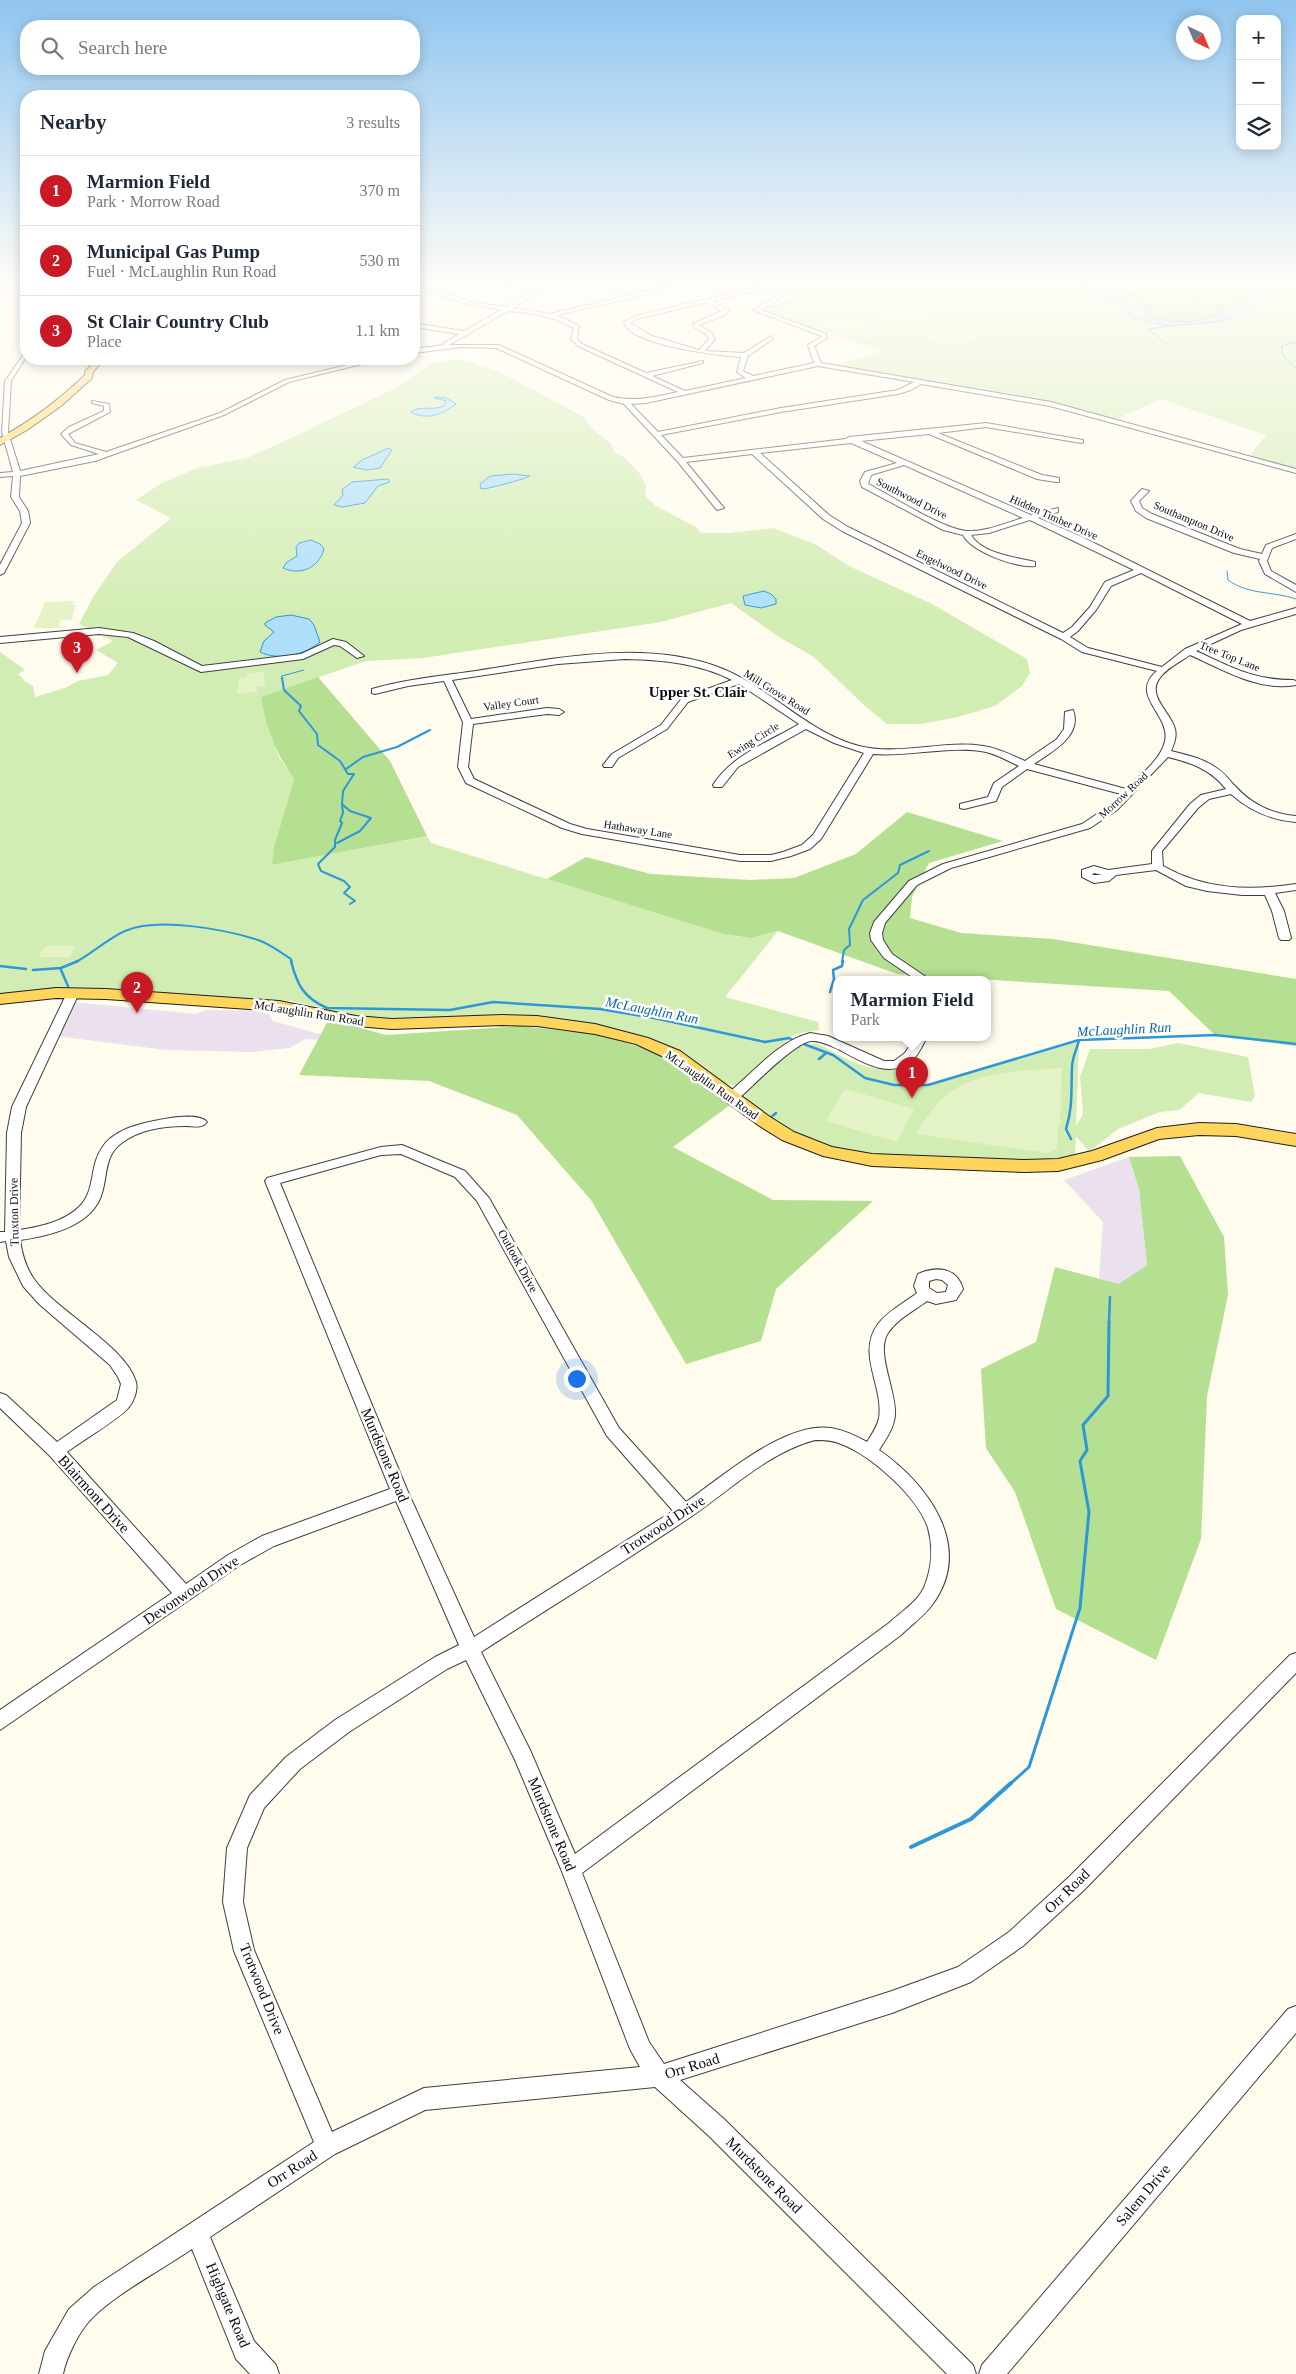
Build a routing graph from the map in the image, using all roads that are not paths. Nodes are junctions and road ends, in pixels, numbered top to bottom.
1 (68, 396) edge
2 (258, 396) edge
3 (606, 396) edge
4 (673, 396) edge
5 (873, 396) edge
6 (1003, 396) edge
7 (4, 400) edge
8 (94, 402) dead end
9 (626, 402) junction
10 (929, 432) junction
11 (3, 434) edge
12 (656, 434) junction
13 (849, 439) junction
14 (1081, 442) dead end
15 (753, 451) junction
16 (107, 454) junction
17 (680, 460) junction
18 (904, 463) junction
19 (1296, 471) edge
20 (17, 474) junction
21 (0, 475) edge
22 (1056, 480) dead end
23 (1145, 491) dead end
24 (720, 508) dead end
25 (1055, 510) dead end
26 (1031, 518) junction
27 (966, 533) junction
28 (1296, 536) edge
29 (1263, 557) junction
30 (1032, 564) dead end
31 (1141, 570) junction
32 (0, 572) edge
33 (1296, 589) edge
34 (1296, 610) edge
35 (1247, 623) junction
36 (1064, 637) junction
37 (0, 640) edge
38 (1188, 651) junction
39 (360, 656) dead end
40 (1162, 670) junction
41 (447, 678) junction
42 (739, 681) junction
43 (1293, 683) dead end
44 (375, 691) dead end
45 (559, 712) dead end
46 (1070, 712) dead end
47 (468, 722) junction
48 (807, 724) junction
49 (870, 751) junction
50 (1166, 754) junction
51 (608, 765) dead end
52 (1024, 765) junction
53 (718, 785) dead end
54 (1233, 790) junction
55 (1129, 792) junction
56 (964, 806) dead end
57 (1296, 819) edge
58 (1158, 867) junction
59 (1108, 874) dead end
60 (1296, 886) edge
61 (1269, 892) junction
62 (1285, 938) dead end
63 (918, 976) edge
64 (73, 993) junction
65 (0, 999) edge
66 (919, 1041) edge
67 (732, 1097) junction
68 (200, 1122) dead end
69 (1296, 1140) edge
70 (272, 1181) joint
71 (6, 1237) edge
72 (926, 1294) dead end
73 (0, 1399) edge
74 (870, 1450) junction
75 (56, 1452) junction
76 (400, 1492) junction
77 (684, 1512) junction
78 (184, 1594) junction
79 (470, 1649) junction
80 (1296, 1661) edge
81 (0, 1721) edge
82 (571, 1869) junction
83 (1296, 2016) edge
84 (659, 2076) junction
85 (327, 2146) junction
86 (196, 2231) junction
87 (50, 2374) edge
88 (268, 2374) edge
89 (964, 2374) edge
90 (991, 2374) edge

1 - 11 main road
2 - 16 street
3 - 9 street
4 - 9 street
5 - 12 street
6 - 19 street
7 - 11 street
8 - 16 street
9 - 12 street
10 - 13 street
10 - 14 street
10 - 22 street
11 - 20 street
12 - 17 street
13 - 15 street
13 - 18 street, Hidden Timber Drive
15 - 17 street
15 - 36 street, Engelwood Drive
16 - 20 street
17 - 24 street
18 - 26 street, Hidden Timber Drive
18 - 27 street, Southwood Drive
20 - 21 street
20 - 32 street
23 - 29 street, Southampton Drive
25 - 26 street, Southwood Drive
26 - 27 street, Southwood Drive
26 - 31 street, Hidden Timber Drive
27 - 30 street
28 - 29 street
29 - 33 street
31 - 35 street, Hidden Timber Drive
31 - 36 street
34 - 35 street
35 - 38 street
36 - 40 street, Engelwood Drive
37 - 39 street
38 - 40 street
38 - 43 street, Tree Top Lane
40 - 50 street
41 - 42 street, Mill Grove Road
41 - 44 street, Mill Grove Road
41 - 47 street
42 - 48 street, Mill Grove Road
42 - 51 street
45 - 47 street, Valley Court
46 - 52 street
47 - 49 street, Hathaway Lane
48 - 49 street, Mill Grove Road
48 - 53 street, Ewing Circle
49 - 52 street, Mill Grove Road
50 - 54 street
50 - 55 street, Morrow Road
52 - 55 street, Mill Grove Road
52 - 56 street
54 - 57 street
54 - 58 street
55 - 63 street, Morrow Road
58 - 59 street
58 - 61 street
60 - 61 street
61 - 62 street
64 - 65 main road, McLaughlin Run Road
64 - 67 main road, McLaughlin Run Road
64 - 71 street, Truxton Drive
66 - 67 street
67 - 69 main road, McLaughlin Run Road
68 - 71 street
70 - 76 street, Murdstone Road
70 - 77 street, Outlook Drive
71 - 75 street, Truxton Drive
72 - 74 street
73 - 75 street, Blairmont Drive
74 - 77 street, Trotwood Drive
74 - 82 street, Trotwood Drive
75 - 78 street, Blairmont Drive
76 - 78 street, Devonwood Drive
76 - 79 street, Murdstone Road
77 - 79 street, Trotwood Drive
78 - 81 street, Devonwood Drive
79 - 82 street, Murdstone Road
79 - 85 street, Trotwood Drive
80 - 84 street, Orr Road
82 - 84 street, Murdstone Road
83 - 90 street, Salem Drive
84 - 85 street, Orr Road
84 - 89 street, Murdstone Road
85 - 86 street, Orr Road
86 - 87 street, Orr Road
86 - 88 street, Highgate Road

